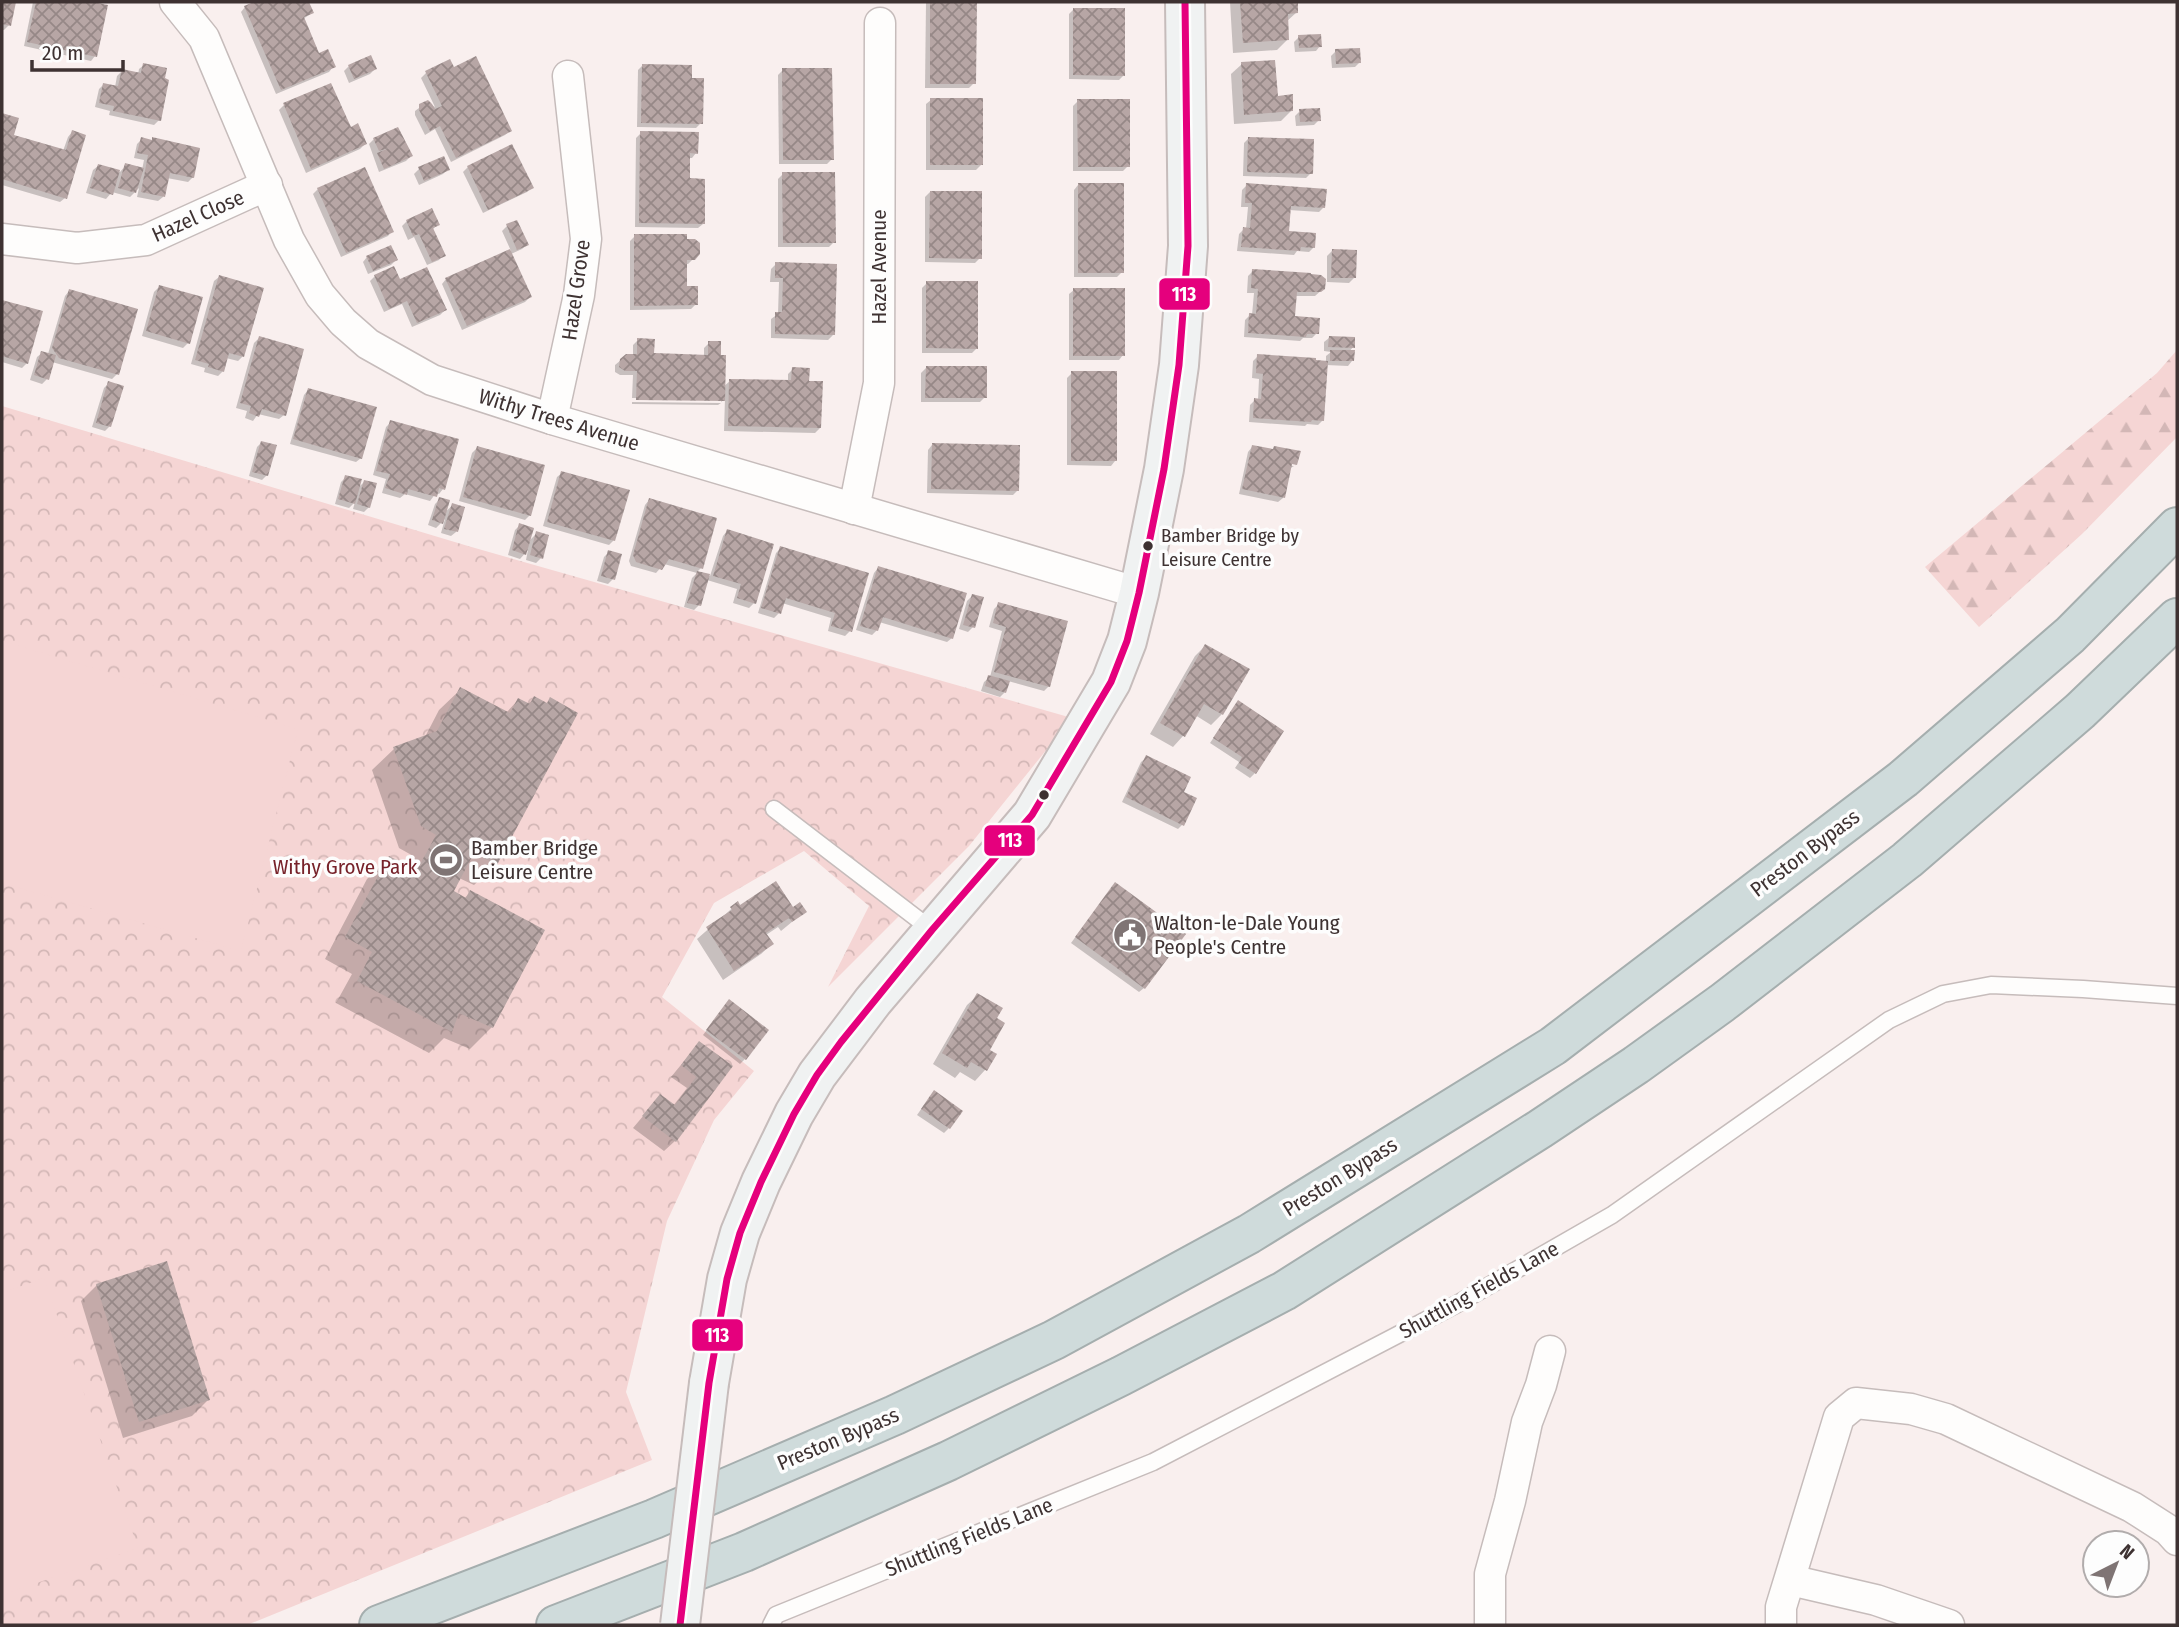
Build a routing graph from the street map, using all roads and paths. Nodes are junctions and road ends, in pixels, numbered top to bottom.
1 (176, 2) edge
2 (1185, 2) edge
3 (880, 23) dead end
4 (568, 76) dead end
5 (267, 186) junction
6 (2, 239) edge
7 (552, 419) junction
8 (853, 509) junction
9 (2177, 527) edge
10 (1139, 593) junction
11 (2177, 618) edge
12 (774, 809) dead end
13 (932, 930) junction
14 (2177, 996) edge
15 (1550, 1351) dead end
16 (2177, 1540) edge
17 (1790, 1580) junction
18 (379, 1625) edge
19 (556, 1625) edge
20 (680, 1625) edge
21 (771, 1625) edge
22 (1490, 1625) edge
23 (1781, 1625) edge
24 (1949, 1625) edge

1 - 5 street, Withy Trees Avenue
2 - 10 street
3 - 8 street, Hazel Avenue
4 - 7 street, Hazel Grove
5 - 6 street, Hazel Close
5 - 7 street, Withy Trees Avenue
7 - 8 street, Withy Trees Avenue
8 - 10 street, Withy Trees Avenue
9 - 18 highway, Preston Bypass
10 - 13 street
11 - 19 highway
12 - 13 lane
13 - 20 street, bridge
14 - 21 lane, Shuttling Fields Lane
15 - 22 street
16 - 17 street
17 - 23 street
17 - 24 street

